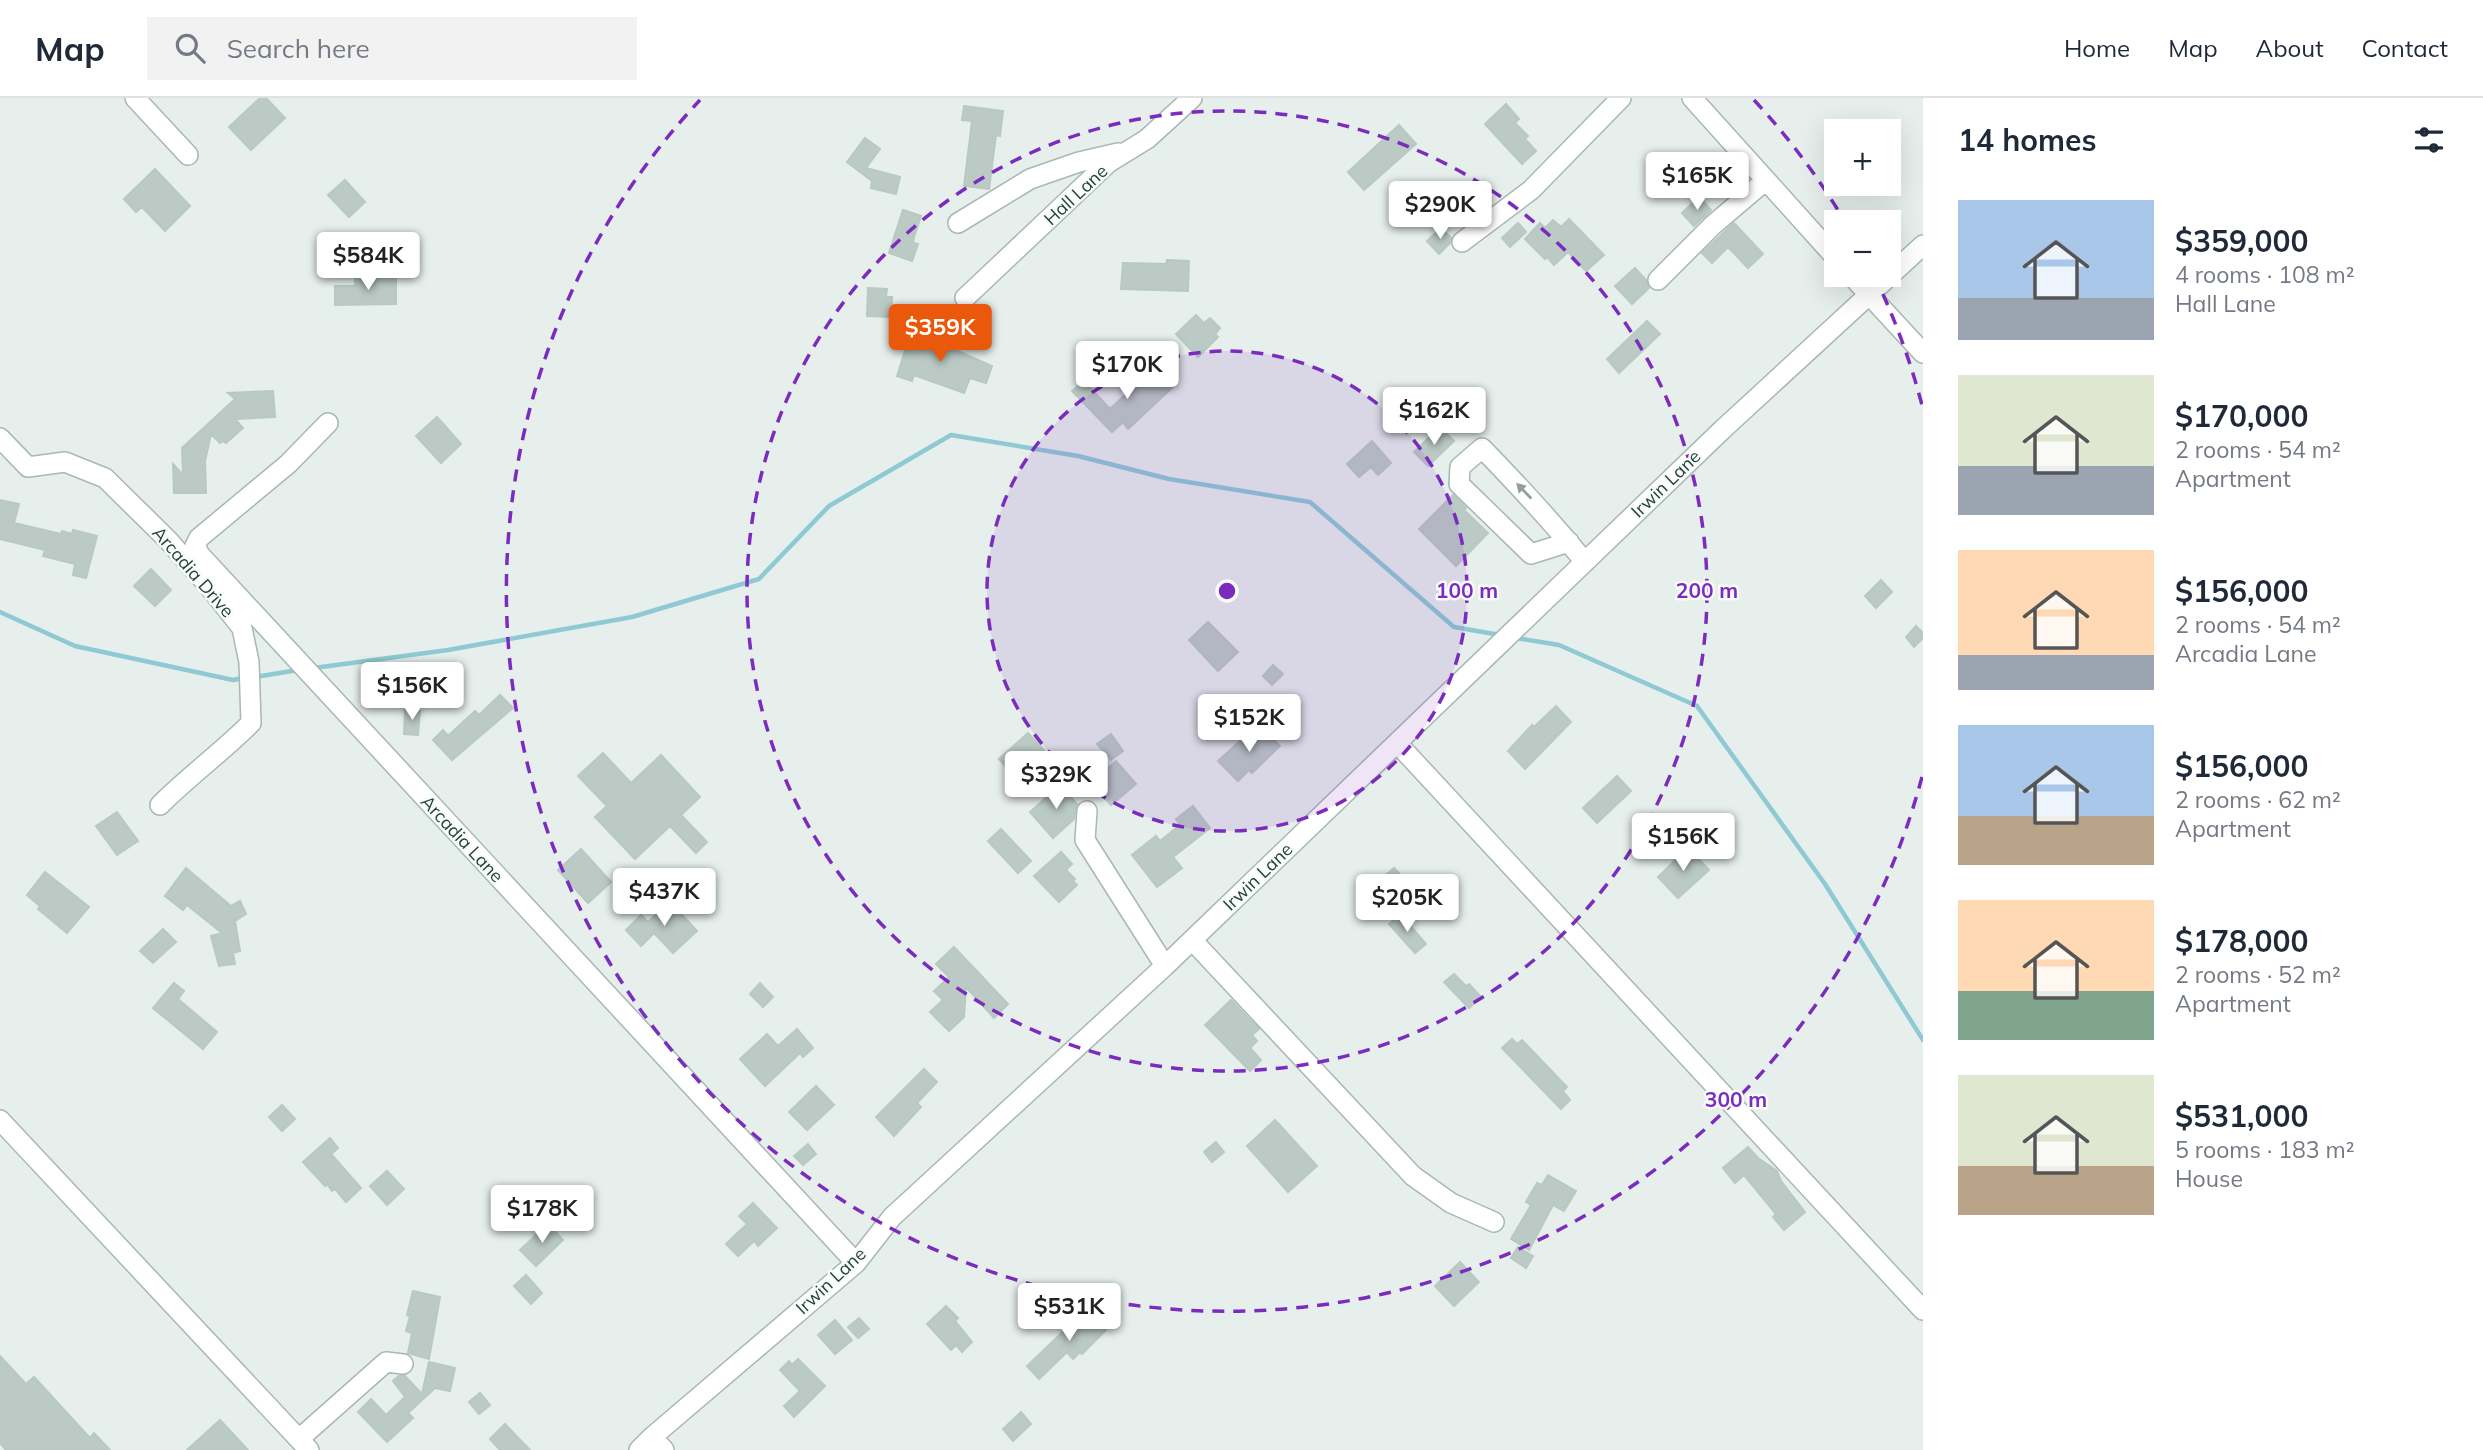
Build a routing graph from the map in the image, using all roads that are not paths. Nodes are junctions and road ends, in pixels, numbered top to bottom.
1 (135, 98) edge
2 (1192, 98) edge
3 (1622, 98) edge
4 (1692, 98) edge
5 (1129, 151) junction
6 (188, 155) dead end
7 (1766, 180) junction
8 (958, 223) dead end
9 (1462, 242) dead end
10 (1824, 245) edge
11 (1923, 245) edge
12 (1658, 281) dead end
13 (1862, 287) edge
14 (1870, 295) junction
15 (965, 299) dead end
16 (1923, 353) edge
17 (328, 423) dead end
18 (0, 438) edge
19 (1569, 542) junction
20 (1585, 562) junction
21 (1396, 743) junction
22 (160, 805) dead end
23 (1087, 811) dead end
24 (1192, 940) junction
25 (1165, 966) junction
26 (0, 1120) edge
27 (1494, 1222) dead end
28 (856, 1263) junction
29 (1923, 1310) edge
30 (403, 1364) dead end
31 (304, 1445) edge
32 (651, 1446) edge

1 - 6 street
2 - 5 street, Hall Lane
3 - 9 street
4 - 7 street
5 - 8 street
5 - 15 street, Hall Lane
7 - 10 street
7 - 12 street
11 - 14 street, Irwin Lane
13 - 14 street
14 - 16 street
14 - 20 street, Irwin Lane
17 - 28 street, Arcadia Lane
18 - 22 street, Arcadia Drive
19 -> 19 street
19 - 20 street
20 - 21 street, Irwin Lane
21 - 24 street, Irwin Lane
21 - 29 street
23 - 25 street
24 - 25 street, Irwin Lane
24 - 27 street
25 - 28 street, Irwin Lane
26 - 31 street
28 - 32 street, Irwin Lane
30 - 31 street

